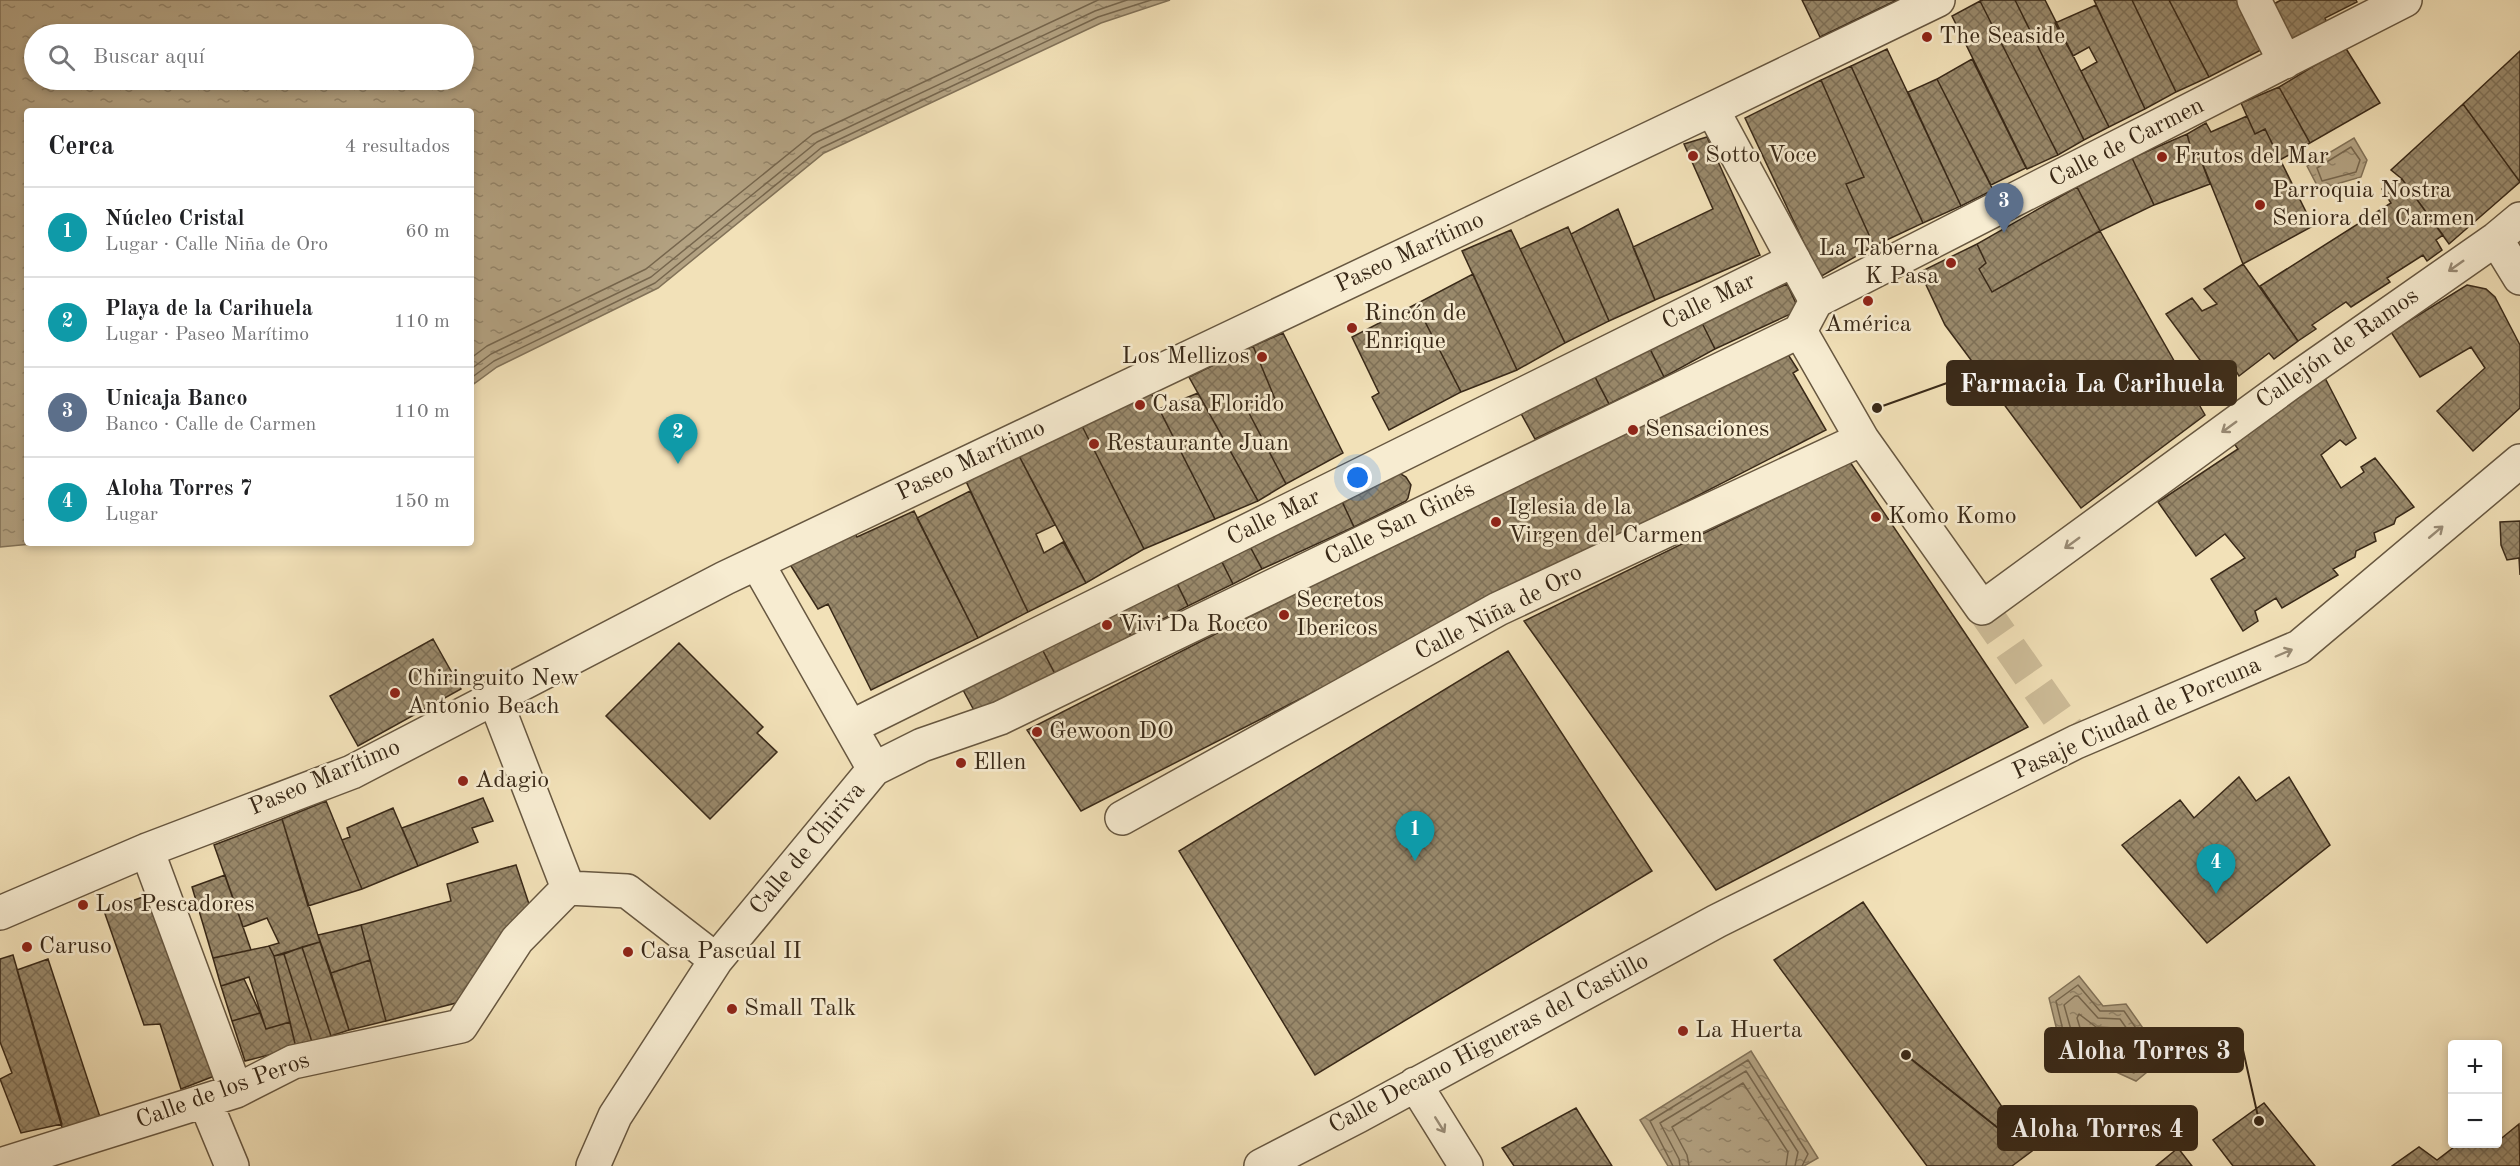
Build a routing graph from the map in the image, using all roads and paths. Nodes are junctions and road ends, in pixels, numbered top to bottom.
1 (1938, 0) edge
2 (2254, 0) edge
3 (2405, 0) edge
4 (2285, 62) junction
5 (1712, 110) junction
6 (2508, 229) edge
7 (1794, 260) junction
8 (2520, 278) edge
9 (1816, 301) junction
10 (1800, 331) junction
11 (1862, 439) junction
12 (2520, 461) edge
13 (757, 563) junction
14 (494, 698) junction
15 (1000, 718) joint
16 (850, 727) junction
17 (874, 769) junction
18 (1122, 818) dead end
19 (147, 850) junction
20 (568, 888) junction
21 (0, 913) edge
22 (1717, 921) joint
23 (716, 960) junction
24 (1415, 1084) junction
25 (236, 1091) junction
26 (205, 1101) junction
27 (0, 1166) edge
28 (232, 1166) edge
29 (593, 1166) edge
30 (1261, 1166) edge
31 (1466, 1166) edge

1 - 5 street, Paseo Marítimo
2 - 4 street
3 - 4 street, Calle de Carmen
4 - 9 street, Calle de Carmen
5 - 7 street
5 - 13 street, Paseo Marítimo
6 - 8 street
6 -> 11 street, Callejón de Ramos
7 - 9 street
7 - 16 street, Calle Mar
9 - 10 street
10 - 11 street
10 - 15 street, Calle San Ginés
11 - 18 street, Calle Niña de Oro
22 -> 12 street, Pasaje Ciudad de Porcuna
13 - 14 street, Paseo Marítimo
13 - 16 street
14 - 19 street, Paseo Marítimo
14 - 20 street
15 - 17 street, Calle de Chiriva
16 - 17 street
17 - 23 street, Calle de Chiriva
19 - 21 street, Paseo Marítimo
19 - 25 street
20 - 23 street
20 - 25 street, Calle de los Peros
22 - 24 street, Calle Decano Higueras del Castillo
23 - 29 street, Calle de Chiriva
24 - 30 street, Calle Decano Higueras del Castillo
24 -> 31 street
25 - 26 street, Calle de los Peros
26 - 27 street, Calle de los Peros
26 - 28 street

